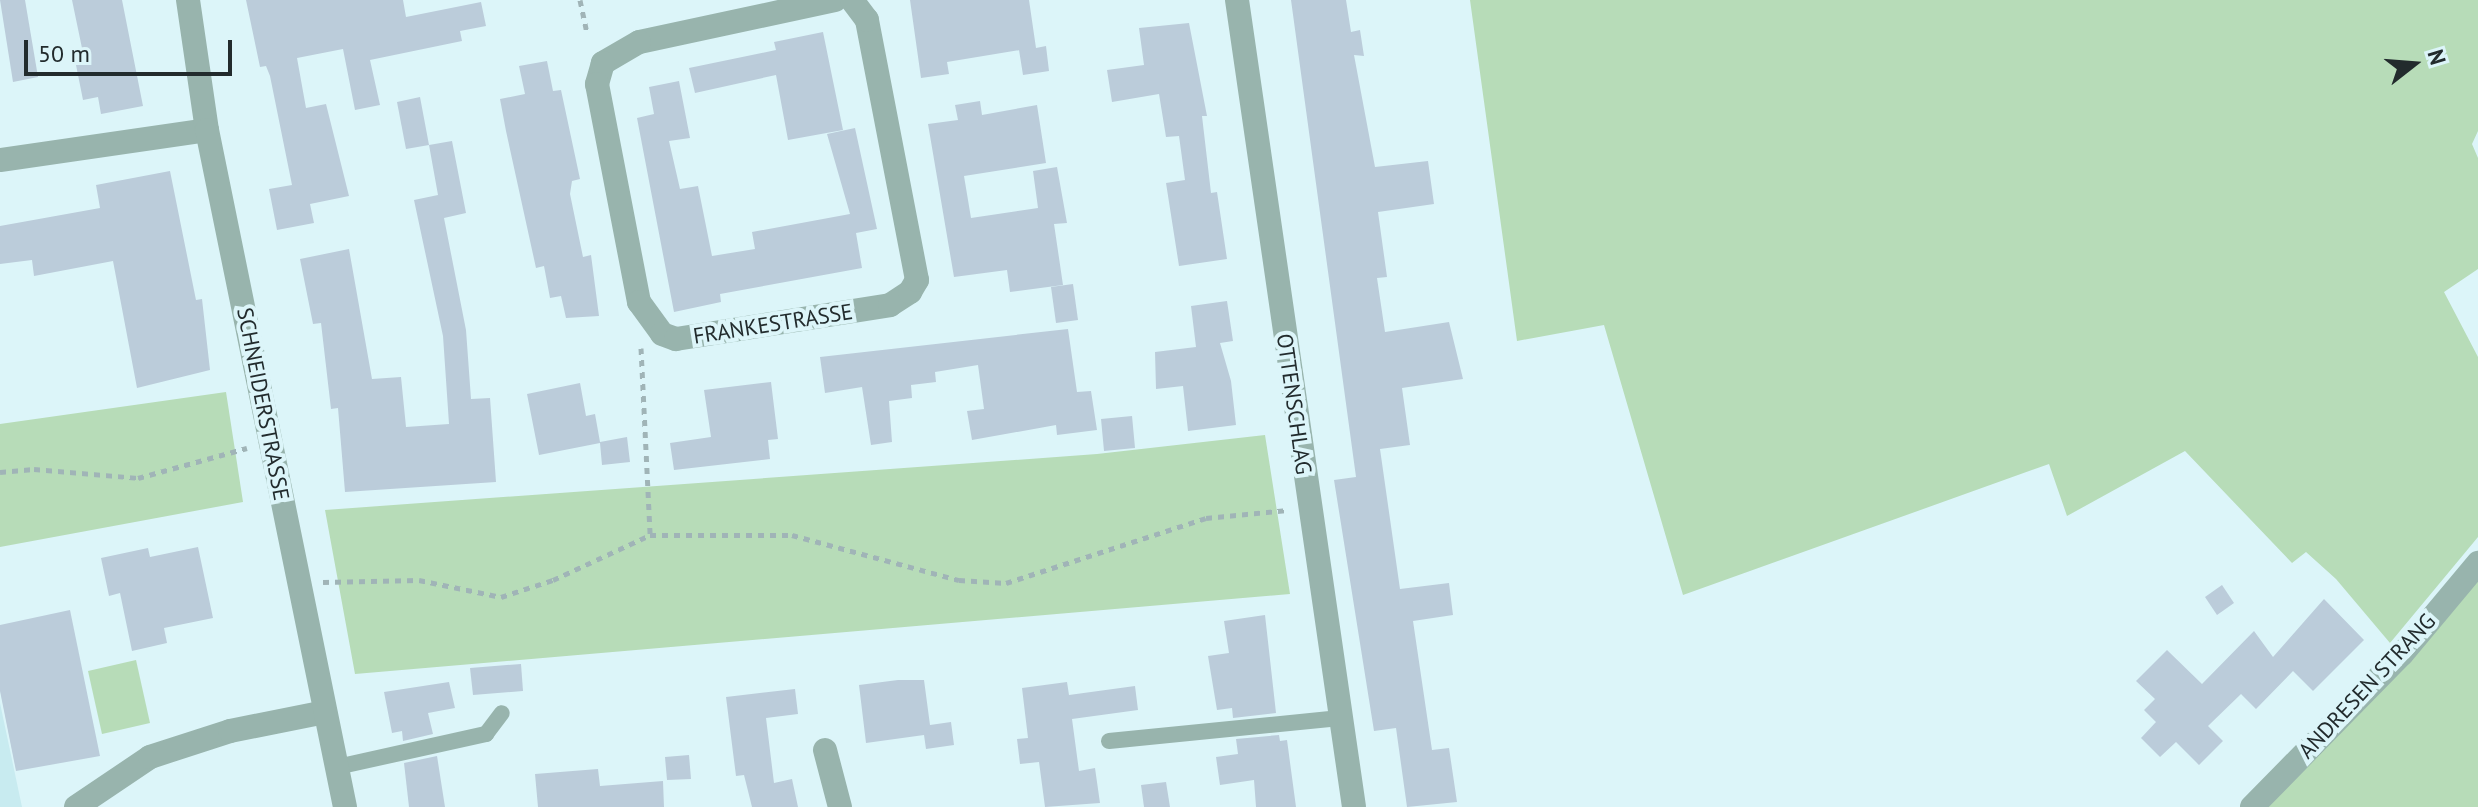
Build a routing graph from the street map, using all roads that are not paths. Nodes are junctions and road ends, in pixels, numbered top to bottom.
1 (188, 0) edge
2 (835, 0) edge
3 (852, 0) edge
4 (1237, 0) edge
5 (207, 130) junction
6 (0, 160) edge
7 (2478, 563) edge
8 (325, 712) junction
9 (502, 713) dead end
10 (1340, 718) junction
11 (1109, 741) dead end
12 (825, 750) dead end
13 (337, 767) junction
14 (76, 807) edge
15 (345, 807) edge
16 (840, 807) edge
17 (1354, 807) edge
18 (2252, 807) edge

1 - 5 street, SCHNEIDERSTRASSE
2 - 3 street, FRANKESTRASSE
4 - 10 street, OTTENSCHLAG
5 - 6 street
5 - 8 street, SCHNEIDERSTRASSE
7 - 18 street, ANDRESEN STRANG
8 - 13 street, SCHNEIDERSTRASSE
8 - 14 street
9 - 13 lane
10 - 11 lane
10 - 17 street, OTTENSCHLAG
12 - 16 street
13 - 15 street, SCHNEIDERSTRASSE

